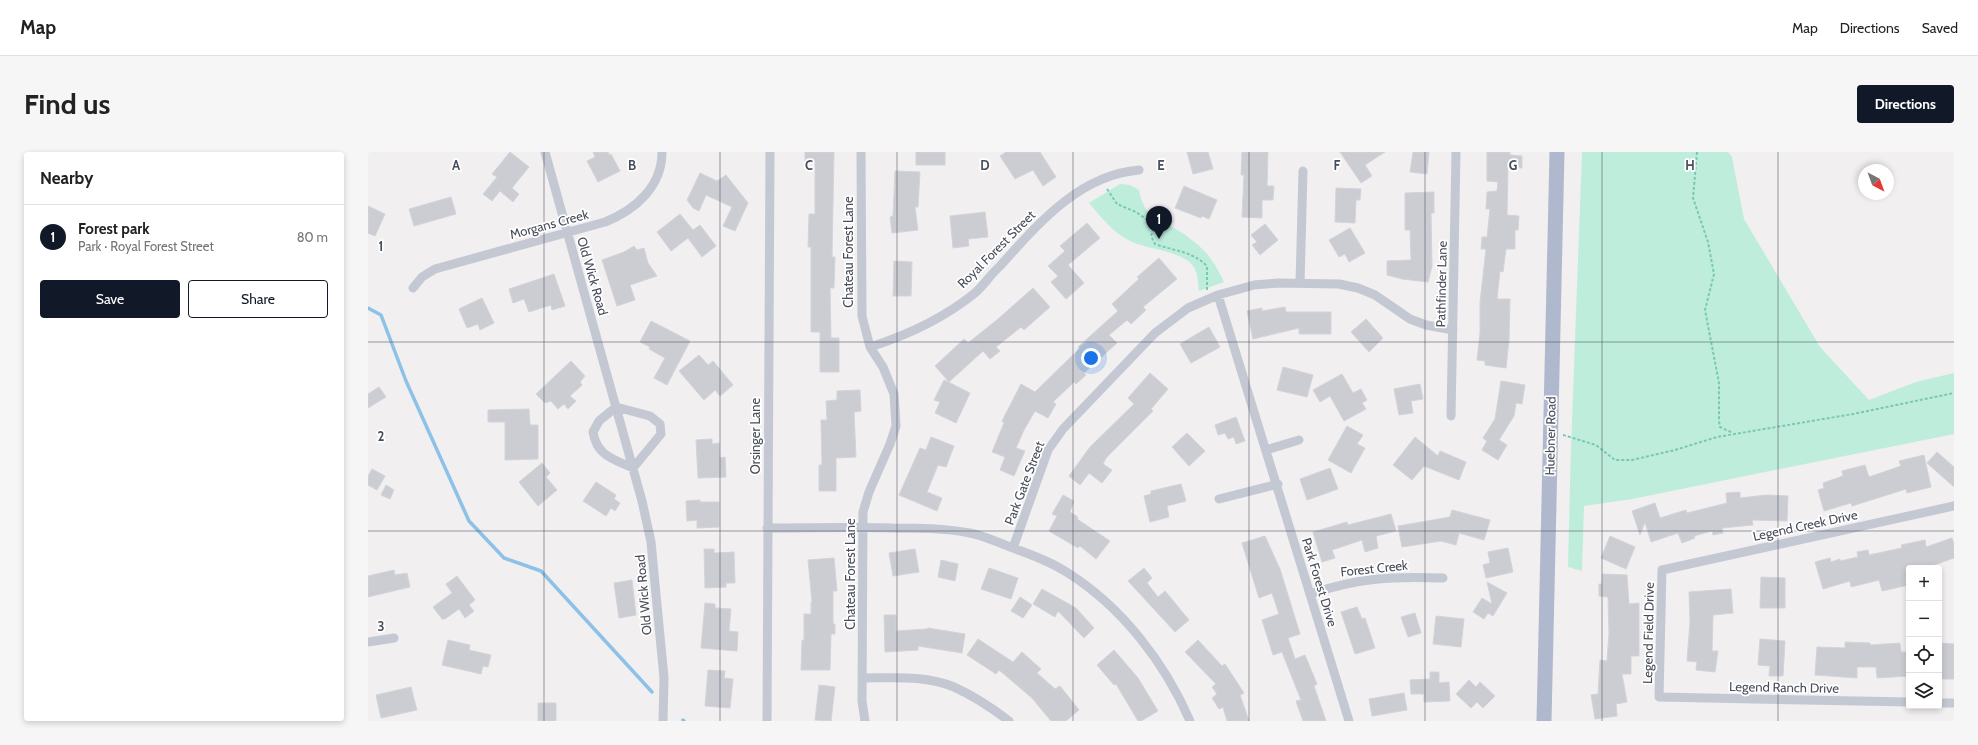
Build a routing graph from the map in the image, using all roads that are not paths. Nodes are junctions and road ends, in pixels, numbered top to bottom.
1 (545, 152) edge
2 (662, 152) edge
3 (770, 152) edge
4 (861, 152) edge
5 (1456, 152) edge
6 (1557, 152) edge
7 (1139, 170) dead end
8 (1303, 171) dead end
9 (567, 232) junction
10 (1300, 283) junction
11 (413, 288) dead end
12 (1218, 295) junction
13 (1453, 330) junction
14 (870, 347) junction
15 (616, 407) junction
16 (1451, 416) dead end
17 (1298, 440) dead end
18 (1266, 450) junction
19 (633, 468) junction
20 (1278, 484) junction
21 (1219, 499) dead end
22 (1954, 506) edge
23 (863, 527) junction
24 (767, 528) junction
25 (1013, 548) junction
26 (1662, 570) joint
27 (1443, 578) dead end
28 (1310, 594) junction
29 (394, 638) dead end
30 (368, 642) edge
31 (862, 678) junction
32 (1659, 697) joint
33 (1906, 702) edge
34 (1942, 703) edge
35 (1954, 703) edge
36 (663, 721) edge
37 (767, 721) edge
38 (865, 721) edge
39 (1010, 721) edge
40 (1190, 721) edge
41 (1349, 721) edge
42 (1544, 721) edge

1 - 9 street, Old Wick Road
2 - 9 street, Morgans Creek
3 - 24 street, Orsinger Lane
4 - 14 street, Chateau Forest Lane
5 - 13 street, Pathfinder Lane
6 - 42 main road, Huebner Road
7 - 14 street, Royal Forest Street
8 - 10 street
9 - 11 street, Morgans Creek
9 - 15 street, Old Wick Road
10 - 12 street, Park Gate Street
10 - 13 street, Park Gate Street
12 - 18 street, Park Forest Drive
12 - 25 street, Park Gate Street
13 - 16 street, Pathfinder Lane
14 - 23 street, Chateau Forest Lane
15 - 19 street, Old Wick Road
15 - 19 street
15 - 19 street
17 - 18 street
18 - 20 street, Park Forest Drive
19 - 36 street, Old Wick Road
20 - 21 street
20 - 28 street, Park Forest Drive
22 - 26 street, Legend Creek Drive
23 - 24 street
23 - 25 street
23 - 31 street, Chateau Forest Lane
24 - 37 street, Orsinger Lane
25 - 40 street
26 - 32 street, Legend Field Drive
27 - 28 street, Forest Creek
28 - 41 street, Park Forest Drive
29 - 30 street
31 - 38 street, Chateau Forest Lane
31 - 39 street
32 - 33 street, Legend Ranch Drive
34 - 35 street

